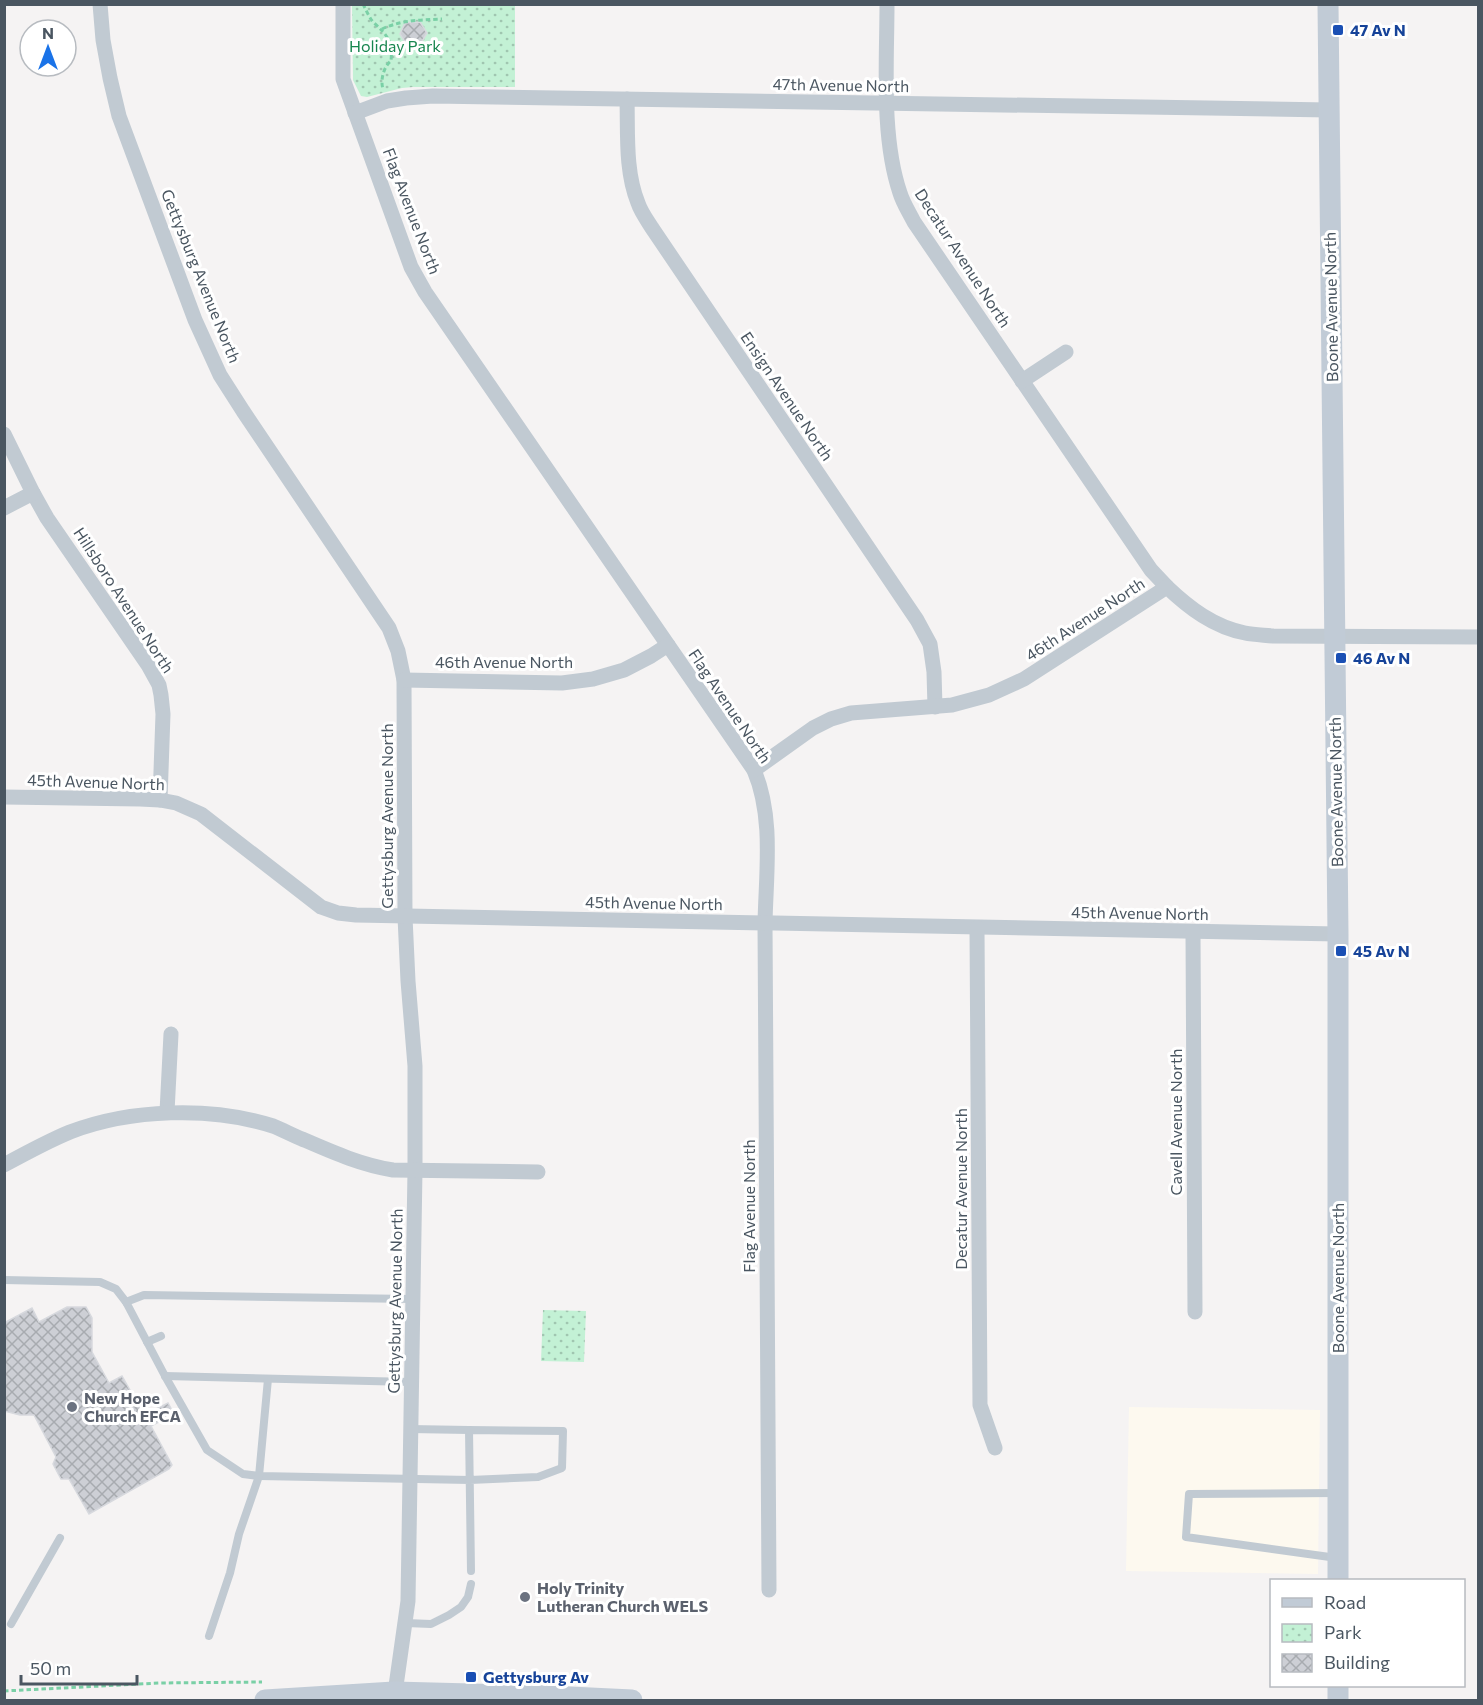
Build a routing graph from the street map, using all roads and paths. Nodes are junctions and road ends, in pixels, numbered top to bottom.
1 (100, 4) edge
2 (343, 4) edge
3 (363, 4) edge
4 (886, 4) edge
5 (1328, 4) edge
6 (442, 19) dead end
7 (382, 29) junction
8 (627, 99) junction
9 (387, 101) junction
10 (887, 104) junction
11 (1329, 110) junction
12 (355, 113) junction
13 (1066, 352) dead end
14 (1022, 381) junction
15 (4, 434) edge
16 (33, 494) junction
17 (4, 508) edge
18 (1167, 587) junction
19 (1334, 636) junction
20 (1479, 637) edge
21 (668, 645) junction
22 (404, 680) junction
23 (935, 707) junction
24 (754, 770) junction
25 (4, 797) edge
26 (160, 800) junction
27 (405, 917) junction
28 (765, 923) junction
29 (977, 928) junction
30 (1192, 932) junction
31 (1338, 934) junction
32 (171, 1034) dead end
33 (167, 1112) junction
34 (4, 1165) edge
35 (415, 1170) junction
36 (538, 1172) dead end
37 (4, 1280) edge
38 (413, 1299) junction
39 (126, 1302) junction
40 (1195, 1312) dead end
41 (161, 1336) dead end
42 (147, 1342) junction
43 (165, 1376) junction
44 (268, 1378) junction
45 (411, 1382) junction
46 (410, 1429) junction
47 (469, 1430) junction
48 (995, 1448) dead end
49 (259, 1476) junction
50 (410, 1479) junction
51 (470, 1480) junction
52 (1338, 1493) junction
53 (60, 1538) dead end
54 (1338, 1558) junction
55 (471, 1571) dead end
56 (1338, 1579) edge
57 (471, 1584) dead end
58 (769, 1590) dead end
59 (406, 1623) junction
60 (11, 1624) dead end
61 (209, 1636) dead end
62 (4, 1691) edge
63 (264, 1691) edge
64 (394, 1696) edge
65 (632, 1701) edge

1 - 22 street, Gettysburg Avenue North
2 - 12 street, Flag Avenue North
3 - 7 path
4 - 10 street, Decatur Avenue North
5 - 11 street, Boone Avenue North
6 - 7 path
7 - 9 path
8 - 9 street, 47th Avenue North
8 - 10 street, 47th Avenue North
8 - 23 street, Ensign Avenue North
9 - 12 street, 47th Avenue North
10 - 11 street, 47th Avenue North
10 - 14 street, Decatur Avenue North
11 - 19 street, Boone Avenue North
12 - 21 street, Flag Avenue North
13 - 14 street
14 - 18 street, Decatur Avenue North
15 - 16 street, Hillsboro Avenue North
16 - 17 street
16 - 26 street, Hillsboro Avenue North
18 - 19 street, 46th Avenue North
18 - 23 street, 46th Avenue North
19 - 20 street, 46th Avenue North
19 - 31 street, Boone Avenue North
21 - 22 street, 46th Avenue North
21 - 24 street, Flag Avenue North
22 - 27 street, Gettysburg Avenue North
23 - 24 street, 46th Avenue North
24 - 28 street, Flag Avenue North
25 - 26 street, 45th Avenue North
26 - 27 street, 45th Avenue North
27 - 28 street, 45th Avenue North
27 - 35 street, Gettysburg Avenue North
28 - 29 street, 45th Avenue North
28 - 58 street, Flag Avenue North
29 - 30 street, 45th Avenue North
29 - 48 street, Decatur Avenue North
30 - 31 street, 45th Avenue North
30 - 40 street, Cavell Avenue North
31 - 52 street, Boone Avenue North
32 - 33 street
33 - 34 street
33 - 35 street
35 - 36 street
35 - 38 street, Gettysburg Avenue North
37 - 39 lane
38 - 39 lane
38 - 45 street, Gettysburg Avenue North
39 - 42 lane
41 - 42 lane
42 - 43 lane
43 - 44 lane
43 - 49 lane
44 - 45 lane
44 - 49 lane
45 - 46 street, Gettysburg Avenue North
46 - 47 lane
46 - 50 street, Gettysburg Avenue North
47 - 51 lane
47 - 51 lane
49 - 50 lane
49 - 61 lane
50 - 51 lane
50 - 59 street, Gettysburg Avenue North
51 - 55 lane
52 - 54 street, Boone Avenue North
52 - 54 lane
53 - 60 lane
54 - 56 street, Boone Avenue North
57 - 59 lane
59 - 64 street, Gettysburg Avenue North
62 - 63 path
63 - 64 street
64 - 65 street

